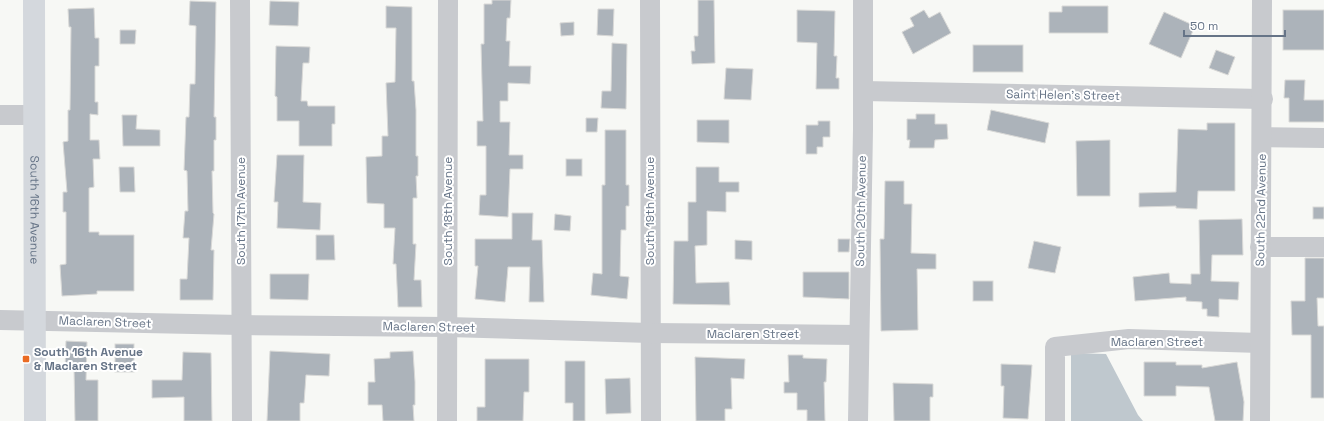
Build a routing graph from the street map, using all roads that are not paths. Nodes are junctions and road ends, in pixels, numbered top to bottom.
1 (34, 0) edge
2 (240, 0) edge
3 (448, 0) edge
4 (650, 0) edge
5 (863, 0) edge
6 (1262, 0) edge
7 (863, 91) junction
8 (1262, 99) junction
9 (0, 115) edge
10 (34, 115) junction
11 (1262, 137) junction
12 (1324, 138) edge
13 (1260, 247) junction
14 (1324, 247) edge
15 (0, 320) edge
16 (34, 320) junction
17 (241, 326) junction
18 (448, 327) junction
19 (650, 333) junction
20 (859, 334) junction
21 (1260, 343) junction
22 (34, 421) edge
23 (242, 421) edge
24 (447, 421) edge
25 (651, 421) edge
26 (858, 421) edge
27 (1056, 421) edge
28 (1260, 421) edge

1 - 10 main road, South 16th Avenue
2 - 17 street, South 17th Avenue
3 - 18 street, South 18th Avenue
4 - 19 street, South 19th Avenue
5 - 7 street, South 20th Avenue
6 - 8 street, South 22nd Avenue
7 - 8 street, Saint Helen's Street
7 - 20 street, South 20th Avenue
8 - 11 street, South 22nd Avenue
9 - 10 street
10 - 16 main road, South 16th Avenue
11 - 12 street
11 - 13 street, South 22nd Avenue
13 - 14 street
13 - 21 street, South 22nd Avenue
15 - 16 street, Maclaren Street
16 - 17 street, Maclaren Street
16 - 22 main road, South 16th Avenue
17 - 18 street, Maclaren Street
17 - 23 street, South 17th Avenue
18 - 19 street, Maclaren Street
18 - 24 street, South 18th Avenue
19 - 20 street, Maclaren Street
19 - 25 street, South 19th Avenue
20 - 26 street, South 20th Avenue
21 - 27 street, Maclaren Street
21 - 28 street, South 22nd Avenue

